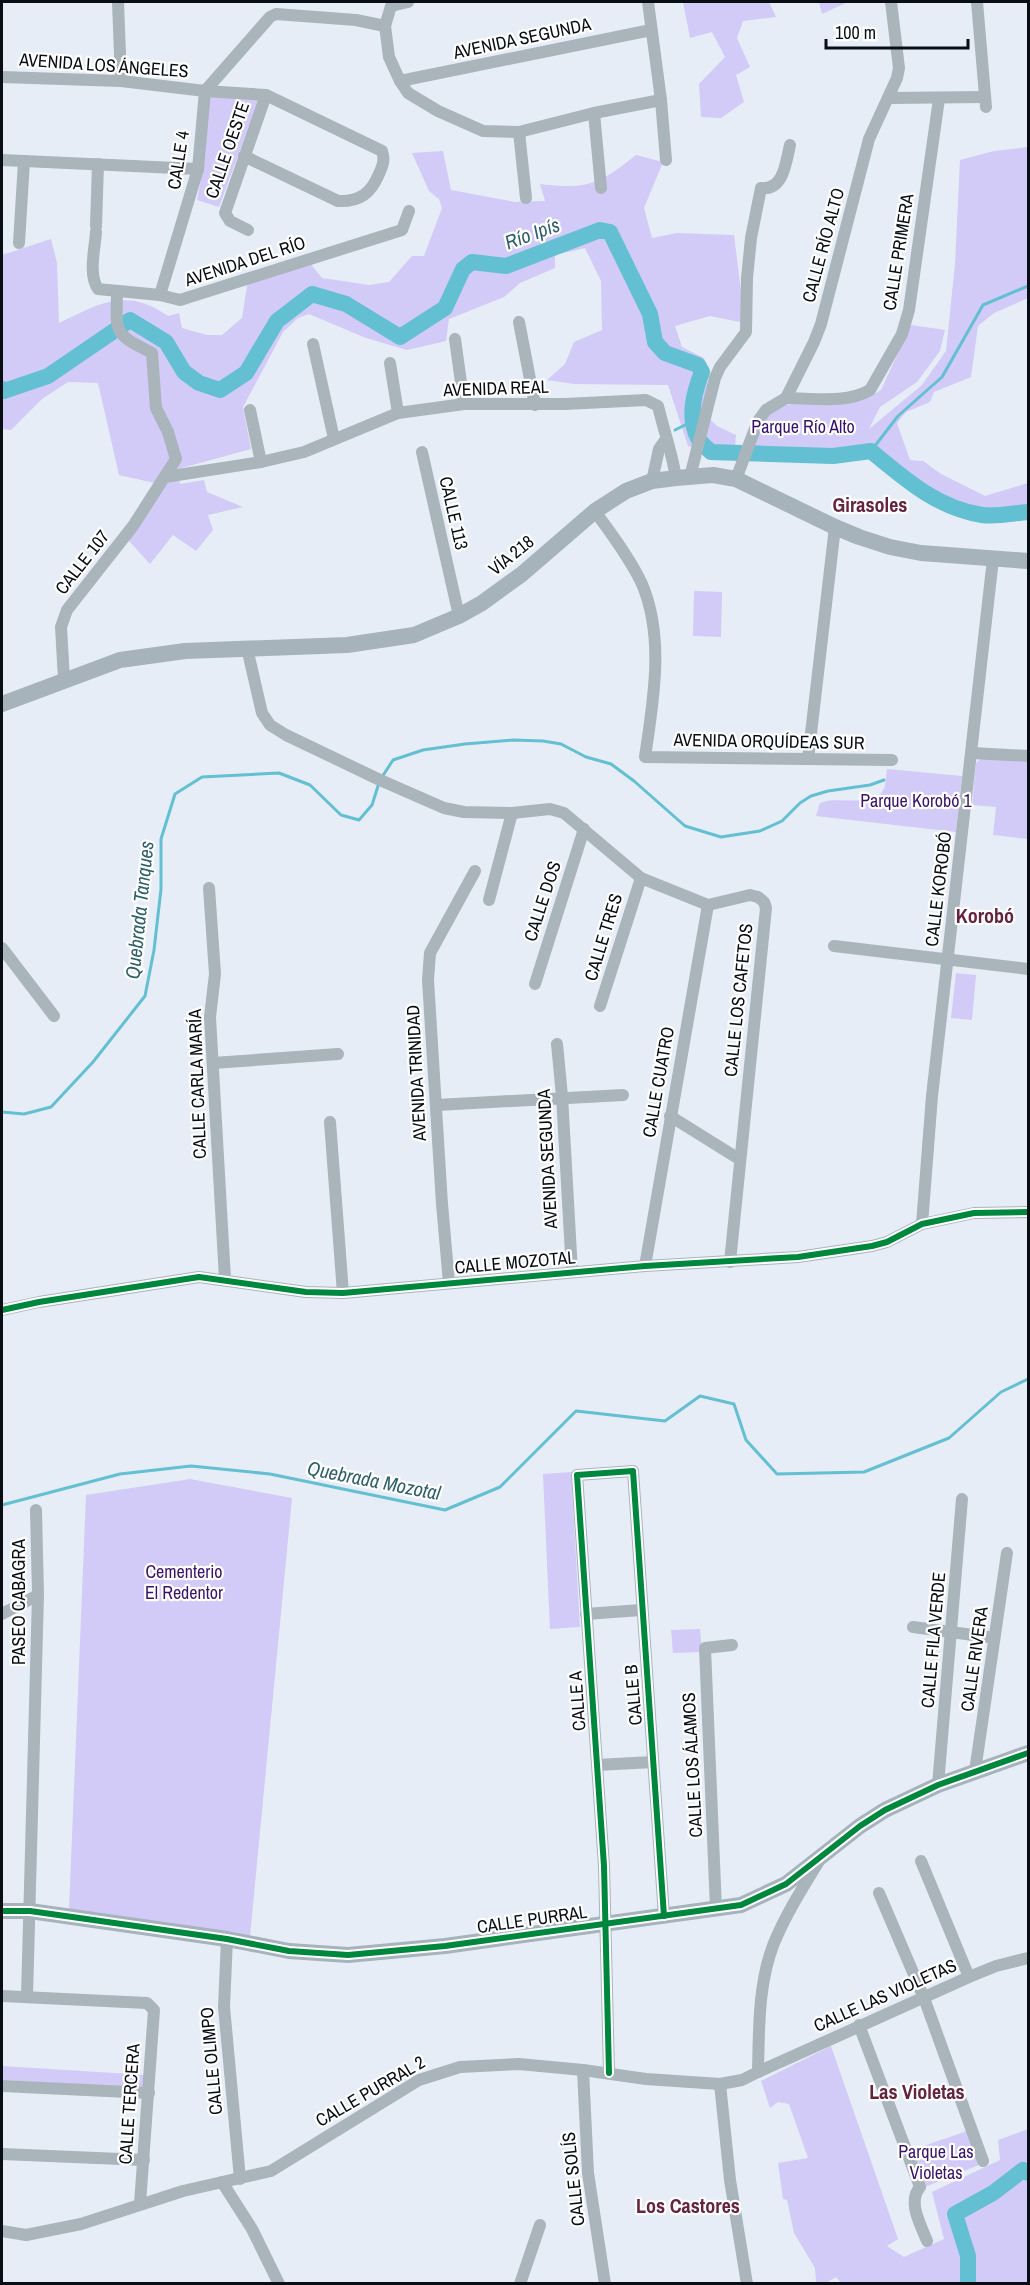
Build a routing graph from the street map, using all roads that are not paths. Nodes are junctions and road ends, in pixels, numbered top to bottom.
1 (118, 2) edge
2 (408, 2) edge
3 (648, 2) edge
4 (891, 2) edge
5 (977, 2) edge
6 (385, 26) junction
7 (651, 30) junction
8 (2, 77) edge
9 (121, 81) junction
10 (399, 81) junction
11 (205, 90) junction
12 (266, 95) junction
13 (888, 98) junction
14 (939, 99) junction
15 (661, 100) junction
16 (594, 113) junction
17 (519, 132) junction
18 (790, 145) dead end
19 (244, 156) junction
20 (2, 160) edge
21 (666, 160) dead end
22 (24, 161) junction
23 (98, 164) junction
24 (198, 169) junction
25 (601, 188) dead end
26 (526, 198) dead end
27 (409, 211) dead end
28 (248, 230) dead end
29 (18, 243) dead end
30 (117, 292) junction
31 (160, 295) junction
32 (519, 322) dead end
33 (455, 339) dead end
34 (314, 344) dead end
35 (390, 363) dead end
36 (786, 398) junction
37 (464, 404) junction
38 (535, 405) junction
39 (250, 410) dead end
40 (398, 413) junction
41 (333, 439) junction
42 (666, 440) junction
43 (422, 452) dead end
44 (261, 462) junction
45 (739, 472) junction
46 (165, 477) junction
47 (683, 477) junction
48 (652, 482) junction
49 (595, 511) junction
50 (835, 527) junction
51 (993, 559) junction
52 (1029, 561) edge
53 (459, 616) junction
54 (247, 648) junction
55 (64, 680) junction
56 (2, 704) edge
57 (972, 753) junction
58 (1029, 756) edge
59 (808, 759) junction
60 (892, 760) dead end
61 (512, 813) junction
62 (584, 829) junction
63 (475, 872) dead end
64 (641, 878) junction
65 (210, 888) dead end
66 (489, 900) dead end
67 (708, 905) junction
68 (834, 946) dead end
69 (2, 948) edge
70 (948, 959) junction
71 (1029, 969) edge
72 (535, 984) dead end
73 (600, 1006) dead end
74 (54, 1016) dead end
75 (557, 1044) dead end
76 (338, 1054) dead end
77 (213, 1063) junction
78 (623, 1095) dead end
79 (562, 1096) junction
80 (437, 1105) junction
81 (670, 1116) junction
82 (330, 1122) dead end
83 (739, 1159) junction
84 (1029, 1212) edge
85 (922, 1224) junction
86 (729, 1262) junction
87 (645, 1266) junction
88 (572, 1272) junction
89 (225, 1279) junction
90 (449, 1283) junction
91 (343, 1293) junction
92 (2, 1310) edge
93 (577, 1475) joint
94 (962, 1499) dead end
95 (36, 1510) dead end
96 (1007, 1553) dead end
97 (38, 1595) junction
98 (641, 1610) junction
99 (2, 1614) edge
100 (586, 1614) junction
101 (913, 1627) dead end
102 (952, 1632) junction
103 (988, 1637) dead end
104 (732, 1645) dead end
105 (1028, 1753) edge
106 (653, 1762) junction
107 (597, 1766) junction
108 (975, 1771) junction
109 (938, 1785) junction
110 (821, 1858) junction
111 (921, 1861) dead end
112 (879, 1893) dead end
113 (716, 1909) junction
114 (2, 1911) edge
115 (30, 1911) junction
116 (663, 1916) junction
117 (606, 1924) junction
118 (227, 1939) junction
119 (1029, 1958) edge
120 (969, 1977) junction
121 (2, 1996) edge
122 (27, 1996) junction
123 (924, 1998) junction
124 (859, 2025) junction
125 (583, 2070) junction
126 (758, 2072) junction
127 (609, 2073) junction
128 (720, 2084) junction
129 (2, 2086) edge
130 (149, 2093) junction
131 (2, 2154) edge
132 (144, 2160) junction
133 (983, 2161) dead end
134 (240, 2179) junction
135 (222, 2182) junction
136 (140, 2204) junction
137 (540, 2225) dead end
138 (2, 2231) edge
139 (927, 2241) dead end
140 (279, 2283) edge
141 (520, 2283) edge
142 (605, 2283) edge
143 (747, 2283) edge

1 - 9 street
2 - 6 street
3 - 7 street
4 - 13 street, CALLE RÍO ALTO
5 - 14 street
6 - 10 street
6 - 11 street, AVENIDA LOS ÁNGELES
7 - 10 street, AVENIDA SEGUNDA
7 - 15 street
8 - 9 street, AVENIDA LOS ÁNGELES
9 - 11 street, AVENIDA LOS ÁNGELES
10 - 17 street
11 - 12 street
11 - 24 street, CALLE 4
12 - 19 street, CALLE OESTE
12 - 19 street
13 - 14 street
13 - 36 street, CALLE RÍO ALTO
14 - 36 street, CALLE PRIMERA
15 - 16 street
15 - 21 street
16 - 17 street
16 - 25 street
17 - 26 street
18 - 47 street
19 - 28 street, CALLE OESTE
20 - 22 street
22 - 23 street
22 - 29 street
23 - 24 street
23 - 30 street, AVENIDA DEL RÍO
24 - 31 street, CALLE 4
27 - 31 street, AVENIDA DEL RÍO
30 - 31 street, AVENIDA DEL RÍO
30 - 46 street, CALLE 107
32 - 38 street
33 - 37 street
34 - 41 street
35 - 40 street
36 - 45 street, CALLE RÍO ALTO
37 - 38 street, AVENIDA REAL
37 - 40 street, AVENIDA REAL
38 - 42 street, AVENIDA REAL
39 - 44 street
40 - 41 street, AVENIDA REAL
41 - 44 street, AVENIDA REAL
42 - 47 street, AVENIDA REAL
42 - 48 street
43 - 53 street, CALLE 113
44 - 46 street, AVENIDA REAL
45 - 47 main road, VÍA 218
45 - 50 main road, VÍA 218
46 - 55 street, CALLE 107
47 - 48 main road, VÍA 218
48 - 49 main road, VÍA 218
49 - 53 main road, VÍA 218
49 - 59 street, AVENIDA ORQUÍDEAS SUR
50 - 51 main road, VÍA 218
50 - 59 street
51 - 52 main road, VÍA 218
51 - 57 street, CALLE KOROBÓ
53 - 54 main road, VÍA 218
54 - 55 main road, VÍA 218
54 - 61 street
55 - 56 main road, VÍA 218
57 - 58 street
57 - 70 street, CALLE KOROBÓ
59 - 60 street, AVENIDA ORQUÍDEAS SUR
61 - 62 street
61 - 66 street
62 - 64 street
62 - 72 street, CALLE DOS
63 - 80 street, AVENIDA TRINIDAD
64 - 67 street
64 - 73 street, CALLE TRES
65 - 77 street, CALLE CARLA MARÍA
67 - 81 street, CALLE CUATRO
67 - 83 street, CALLE LOS CAFETOS
68 - 70 street
69 - 74 street
70 - 71 street
70 - 85 street, CALLE KOROBÓ
75 - 79 street, AVENIDA SEGUNDA
76 - 77 street
77 - 89 street, CALLE CARLA MARÍA
78 - 79 street
79 - 80 street
79 - 88 street, AVENIDA SEGUNDA
80 - 90 street, AVENIDA TRINIDAD
81 - 83 street
81 - 87 street, CALLE CUATRO
82 - 91 street
83 - 86 street, CALLE LOS CAFETOS
84 - 85 street, CALLE MOZOTAL
85 - 86 street, CALLE MOZOTAL
86 - 87 street, CALLE MOZOTAL
87 - 88 street, CALLE MOZOTAL
88 - 90 street, CALLE MOZOTAL
89 - 91 street, CALLE MOZOTAL
89 - 92 street, CALLE MOZOTAL
90 - 91 street, CALLE MOZOTAL
93 - 98 street, CALLE B
93 - 100 street, CALLE A
94 - 102 street, CALLE FILA VERDE
95 - 97 street, PASEO CABAGRA
96 - 108 street, CALLE RIVERA
97 - 99 street
97 - 115 street, PASEO CABAGRA
98 - 100 street
98 - 106 street, CALLE B
100 - 107 street, CALLE A
101 - 102 street
102 - 103 street
102 - 109 street, CALLE FILA VERDE
104 - 113 street, CALLE LOS ÁLAMOS
105 - 108 main road, CALLE PURRAL
106 - 107 street
106 - 116 street, CALLE B
107 - 117 street, CALLE A
108 - 109 main road, CALLE PURRAL
109 - 110 main road, CALLE PURRAL
110 - 113 main road, CALLE PURRAL
110 - 126 street
111 - 120 street
112 - 123 street
113 - 116 main road, CALLE PURRAL
114 - 115 main road, CALLE PURRAL
115 - 118 main road, CALLE PURRAL
115 - 122 street
116 - 117 main road, CALLE PURRAL
117 - 118 main road, CALLE PURRAL
117 - 127 street, CALLE A
118 - 134 street, CALLE OLIMPO
119 - 120 street, CALLE LAS VIOLETAS
120 - 123 street, CALLE LAS VIOLETAS
121 - 122 street
122 - 130 street, CALLE TERCERA
123 - 124 street, CALLE LAS VIOLETAS
123 - 133 street
124 - 126 street, CALLE LAS VIOLETAS
124 - 139 street
125 - 127 street, CALLE PURRAL 2
125 - 134 street, CALLE PURRAL 2
125 - 142 street, CALLE SOLÍS
126 - 128 street, CALLE PURRAL 2
127 - 128 street, CALLE PURRAL 2
128 - 143 street
129 - 130 street
130 - 132 street, CALLE TERCERA
131 - 132 street
132 - 136 street, CALLE TERCERA
134 - 135 street, CALLE PURRAL 2
135 - 136 street, CALLE PURRAL 2
135 - 140 street
136 - 138 street, CALLE PURRAL 2
137 - 141 street

